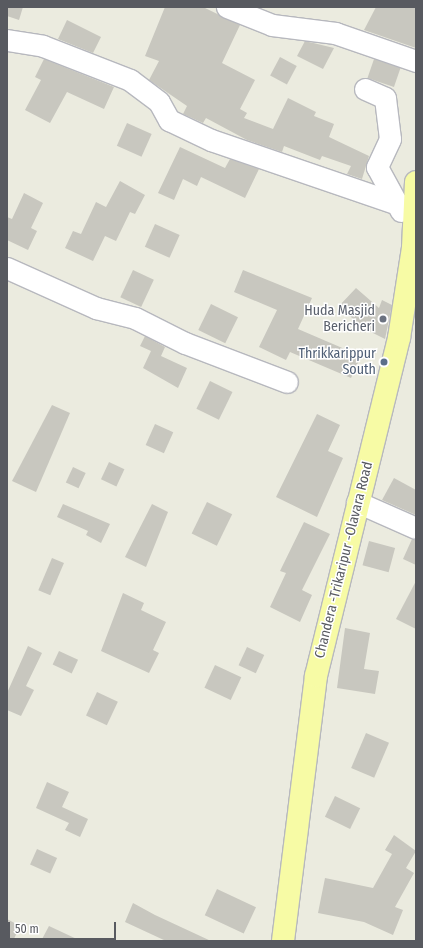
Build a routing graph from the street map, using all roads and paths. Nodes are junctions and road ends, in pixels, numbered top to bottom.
1 (227, 7) edge
2 (7, 40) edge
3 (416, 61) edge
4 (366, 89) dead end
5 (416, 182) edge
6 (406, 207) edge
7 (7, 268) edge
8 (287, 382) dead end
9 (357, 502) junction
10 (416, 528) edge
11 (283, 941) edge

1 - 3 street
2 - 6 street
4 - 6 street
5 - 6 main road, Chandera -Trikaripur -Olavara Road
6 - 9 main road, Chandera -Trikaripur -Olavara Road
7 - 8 street
9 - 10 street
9 - 11 main road, Chandera -Trikaripur -Olavara Road

